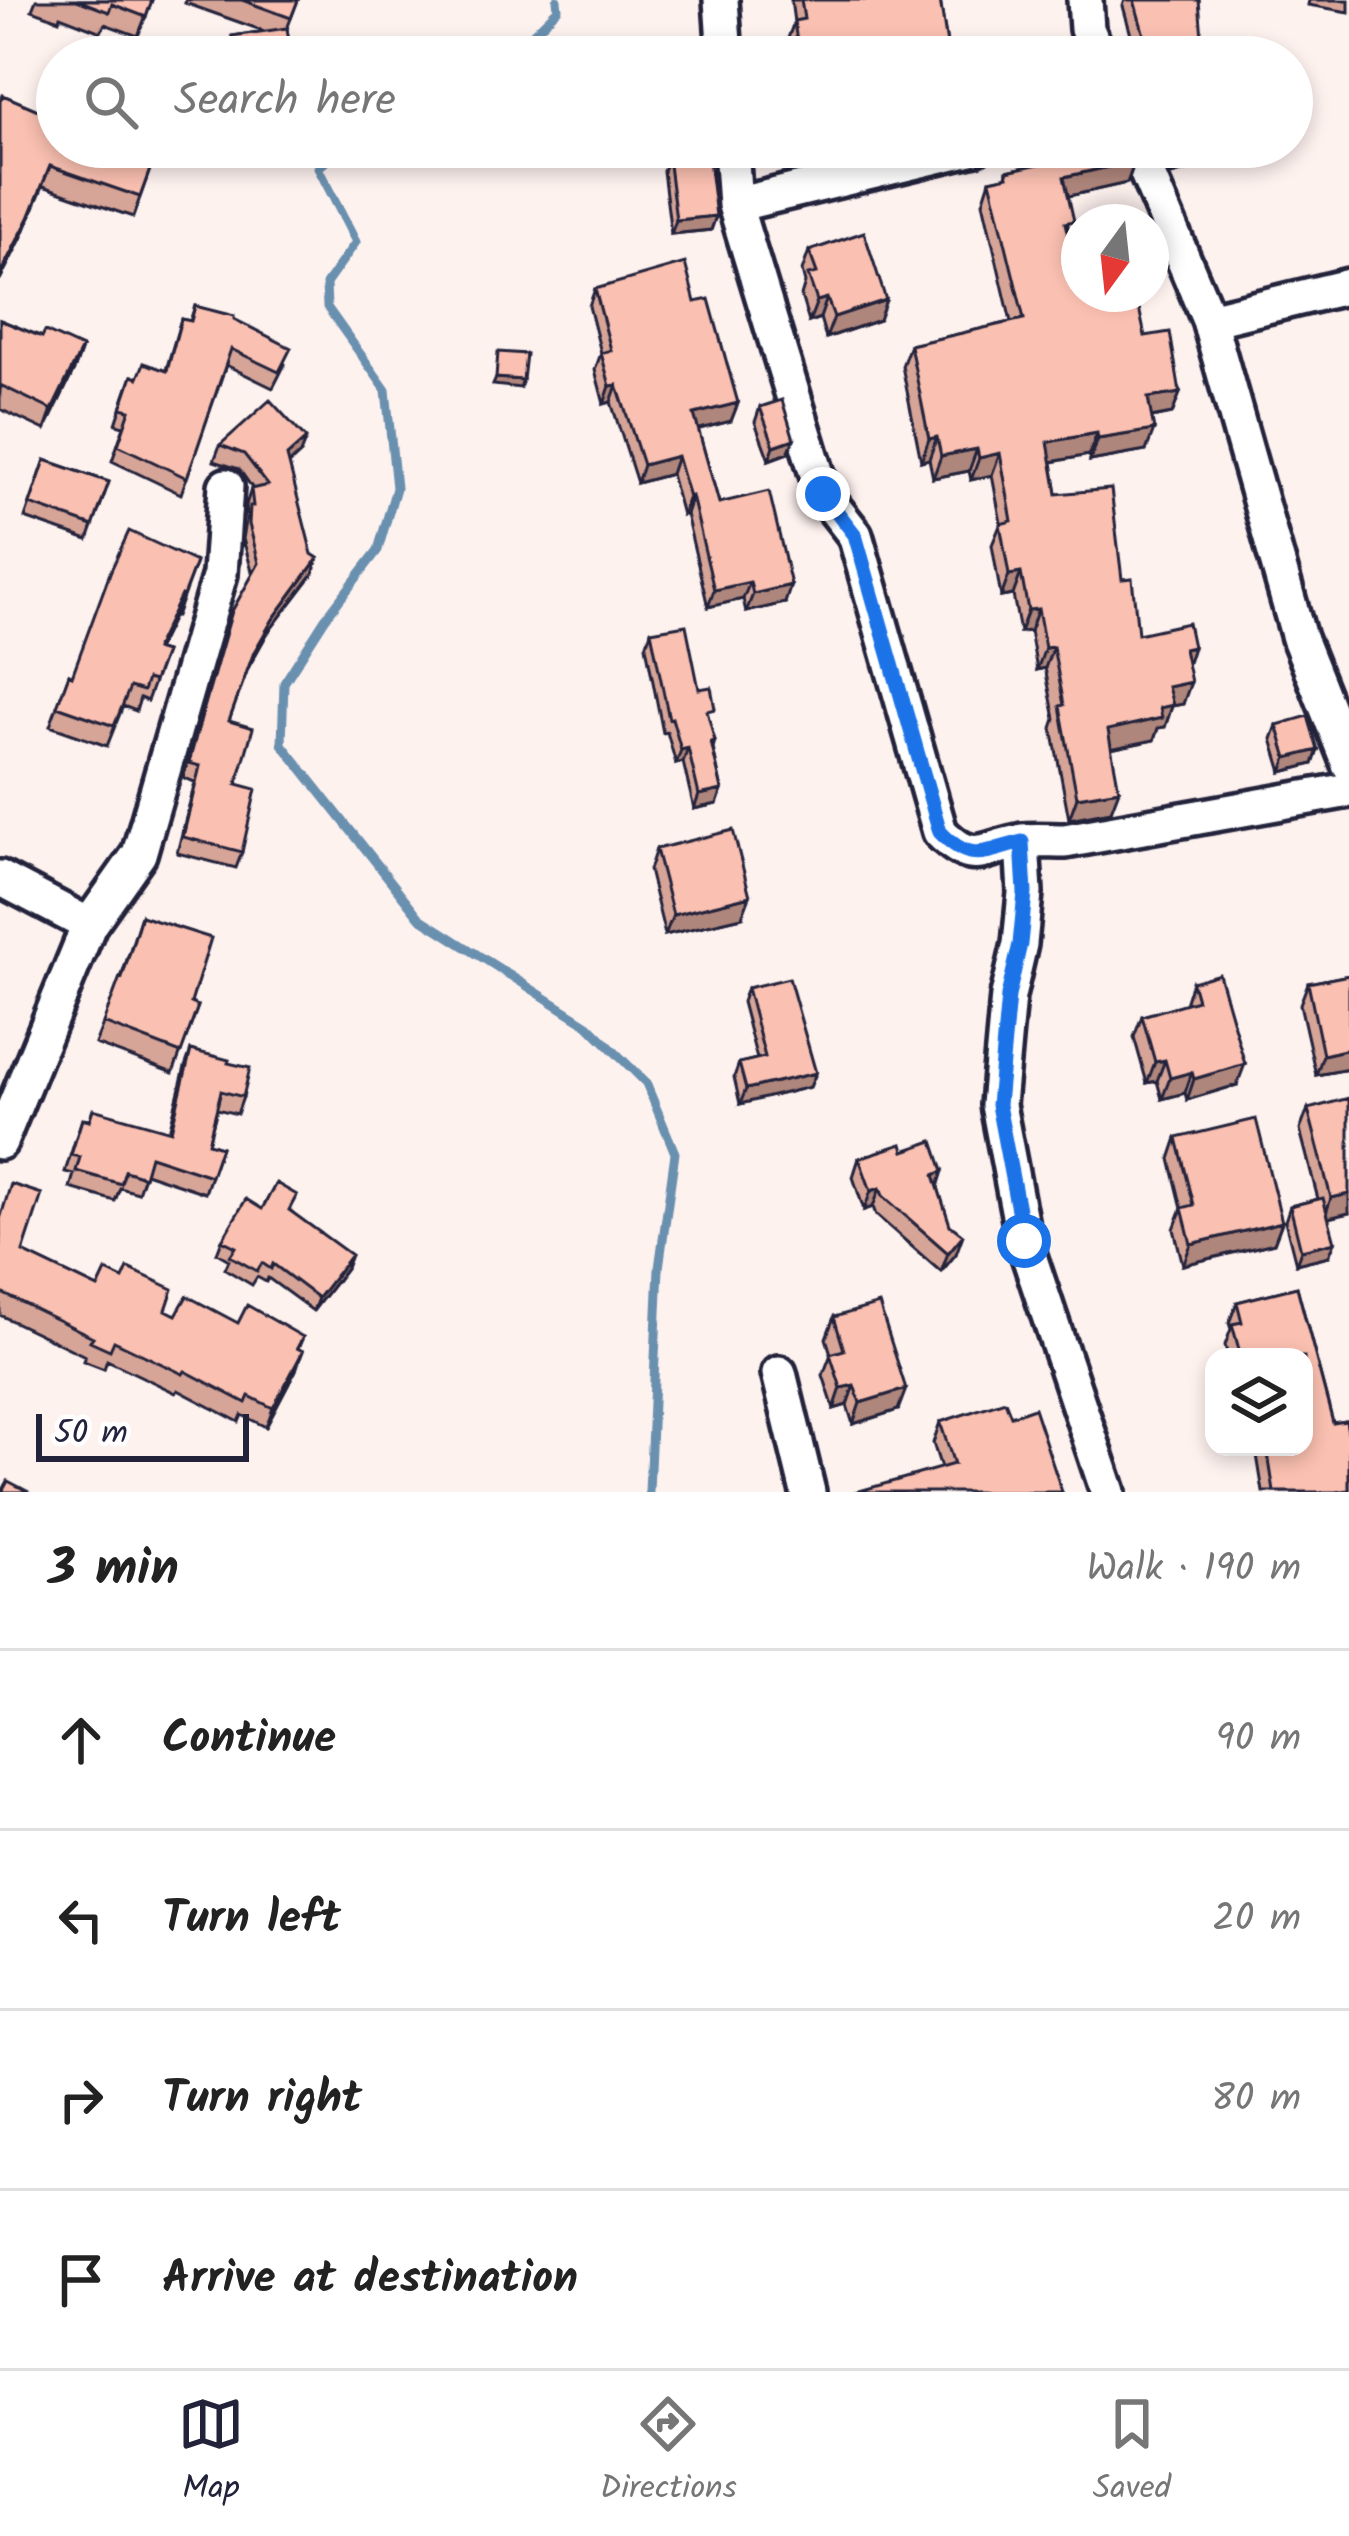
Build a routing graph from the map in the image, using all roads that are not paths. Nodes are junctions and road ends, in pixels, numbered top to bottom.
1 (721, 0) edge
2 (1085, 0) edge
3 (724, 36) edge
4 (1090, 36) edge
5 (732, 168) edge
6 (890, 168) edge
7 (1145, 168) edge
8 (735, 206) junction
9 (1349, 286) edge
10 (1208, 320) junction
11 (226, 486) dead end
12 (1349, 764) edge
13 (1349, 790) edge
14 (1022, 842) junction
15 (0, 878) edge
16 (89, 925) junction
17 (0, 1142) edge
18 (779, 1373) dead end
19 (808, 1492) edge
20 (1108, 1492) edge

1 - 3 street
2 - 4 street
5 - 8 street
6 - 8 street
7 - 10 street
8 - 14 street
9 - 10 street
10 - 12 street
11 - 16 street
13 - 14 street
14 - 20 street
15 - 16 street
16 - 17 street
18 - 19 street

